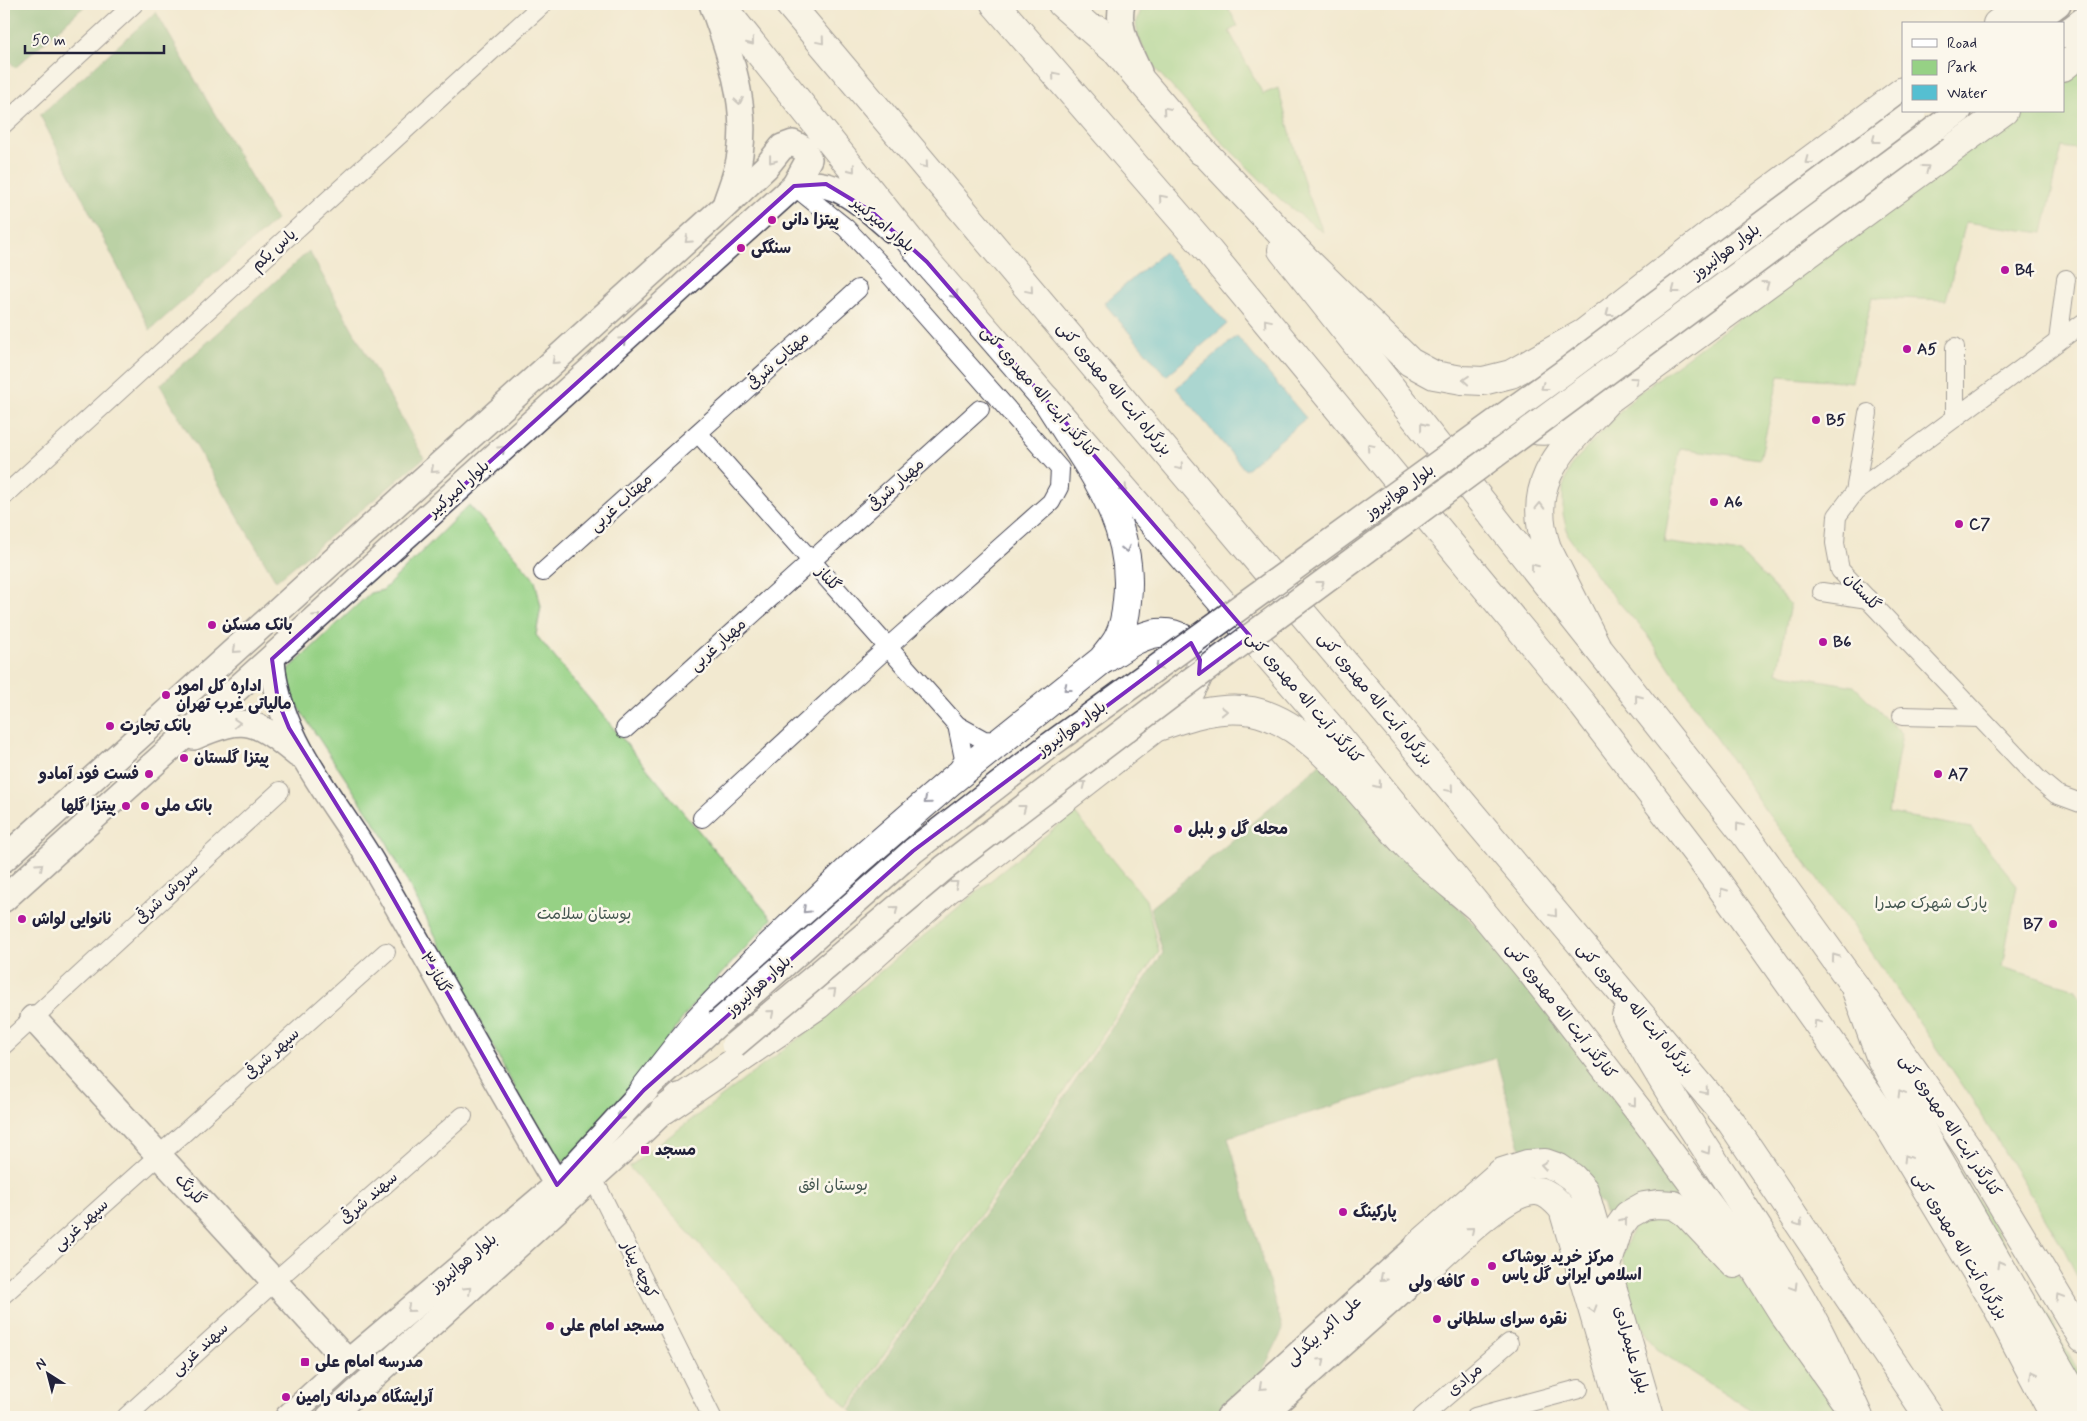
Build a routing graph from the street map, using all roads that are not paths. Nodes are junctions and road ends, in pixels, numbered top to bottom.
1 (134, 4) edge
2 (544, 4) edge
3 (712, 4) edge
4 (720, 4) edge
5 (789, 4) edge
6 (995, 4) edge
7 (1062, 4) edge
8 (1077, 4) edge
9 (1122, 4) edge
10 (2025, 4) edge
11 (2058, 4) edge
12 (2083, 20) edge
13 (2000, 22) edge
14 (2034, 22) edge
15 (2064, 34) edge
16 (1112, 48) junction
17 (2083, 52) edge
18 (2064, 66) edge
19 (1144, 84) junction
20 (1902, 91) edge
21 (1913, 112) edge
22 (1958, 112) edge
23 (2003, 112) edge
24 (4, 124) edge
25 (1186, 133) junction
26 (794, 186) junction
27 (724, 207) junction
28 (927, 262) junction
29 (2066, 280) dead end
30 (858, 289) dead end
31 (2083, 323) edge
32 (1584, 333) junction
33 (2058, 342) junction
34 (1955, 347) dead end
35 (1046, 399) junction
36 (1608, 400) junction
37 (980, 409) dead end
38 (1868, 413) dead end
39 (1955, 418) junction
40 (698, 433) junction
41 (1855, 492) junction
42 (4, 496) edge
43 (812, 561) junction
44 (543, 572) dead end
45 (1822, 592) dead end
46 (1868, 599) junction
47 (1597, 646) junction
48 (888, 647) junction
49 (272, 659) junction
50 (1102, 660) junction
51 (1902, 716) dead end
52 (1980, 718) junction
53 (957, 725) junction
54 (1156, 728) junction
55 (625, 729) dead end
56 (1000, 741) junction
57 (175, 745) junction
58 (309, 764) junction
59 (951, 781) junction
60 (280, 790) dead end
61 (2083, 804) edge
62 (702, 818) dead end
63 (4, 858) edge
64 (4, 899) edge
65 (1477, 907) junction
66 (386, 952) dead end
67 (1603, 972) junction
68 (1854, 984) junction
69 (32, 1018) junction
70 (4, 1045) edge
71 (644, 1090) junction
72 (664, 1110) junction
73 (463, 1116) dead end
74 (158, 1156) junction
75 (592, 1176) junction
76 (556, 1185) junction
77 (1426, 1253) junction
78 (1607, 1266) junction
79 (275, 1281) junction
80 (4, 1294) edge
81 (1786, 1318) junction
82 (2083, 1339) edge
83 (1509, 1343) dead end
84 (348, 1362) junction
85 (1579, 1389) dead end
86 (2083, 1413) edge
87 (126, 1417) edge
88 (288, 1417) edge
89 (328, 1417) edge
90 (712, 1417) edge
91 (1229, 1417) edge
92 (1260, 1417) edge
93 (1422, 1417) edge
94 (1476, 1417) edge
95 (1624, 1417) edge
96 (1650, 1417) edge
97 (1858, 1417) edge
98 (1929, 1417) edge
99 (2055, 1417) edge

1 - 24 street
2 - 42 street, یاس یکم
3 -> 27 main road
4 -> 28 main road, کنارگذر آیت اله مهدوی کنی
5 -> 67 main road, بزرگراه آیت اله مهدوی کنی
99 -> 6 main road, بزرگراه آیت اله مهدوی کنی
7 - 16 main road
8 - 16 main road, کنارگذر آیت اله مهدوی کنی
9 - 19 main road
10 - 13 main road
11 - 14 main road
12 - 15 main road
16 - 19 main road, کنارگذر آیت اله مهدوی کنی
17 - 18 main road
25 -> 19 main road, کنارگذر آیت اله مهدوی کنی
20 -> 32 main road
21 -> 71 main road, بلوار هوانیروز, bridge
72 -> 22 main road, بلوار هوانیروز, bridge
36 -> 23 main road
32 -> 25 main road
47 -> 25 main road, کنارگذر آیت اله مهدوی کنی
26 -> 27 main road, بلوار امیرکبیر
26 - 28 main road, بلوار امیرکبیر
26 - 48 street
49 -> 26 main road, بلوار امیرکبیر
27 -> 63 main road, بلوار امیرکبیر
28 -> 35 main road, کنارگذر آیت اله مهدوی کنی
29 - 33 street
30 - 40 street, مهتاب شرقی
31 - 33 street, گلستان
32 - 36 main road
33 - 39 street, گلستان
34 - 39 street
35 -> 50 main road
35 -> 65 main road, کنارگذر آیت اله مهدوی کنی
47 -> 36 main road
37 - 43 street, مهیار شرقی
38 - 41 street
39 - 41 street, گلستان
40 - 43 street, گلناز
40 - 44 street, مهتاب غربی
41 - 46 street, گلستان
43 - 48 street, گلناز
43 - 55 street, مهیار غربی
45 - 46 street
46 - 52 street, گلستان
68 -> 47 main road, کنارگذر آیت اله مهدوی کنی
48 - 53 street, گلناز
48 - 62 street
49 - 57 main road, بلوار امیرکبیر
49 - 58 main road
50 - 54 main road
50 -> 56 main road
51 - 52 street
52 - 61 street, گلستان
53 - 56 street
53 - 59 street
54 -> 65 main road
72 -> 54 main road
56 - 59 main road
57 -> 58 main road
64 -> 57 main road, بلوار امیرکبیر
58 - 76 main road, گلناز ۳
59 -> 71 main road
60 - 69 street, سروش شرقی
65 -> 81 main road, کنارگذر آیت اله مهدوی کنی
66 - 74 street, سپهر شرقی
67 -> 97 main road
67 -> 98 main road, بزرگراه آیت اله مهدوی کنی
82 -> 68 main road, کنارگذر آیت اله مهدوی کنی
86 -> 68 main road
69 - 70 street, سروش شرقی
69 - 74 main road, گلرنگ
71 -> 76 main road, بلوار هوانیروز
72 - 75 main road, بلوار هوانیروز
73 - 79 street, سهند شرقی
74 - 79 main road, گلرنگ
74 - 80 street, سپهر غربی
89 -> 75 main road, بلوار هوانیروز
75 - 90 street, کوچه پینار
76 -> 84 main road, بلوار هوانیروز
78 -> 77 main road, بلوار علیمرادی
77 -> 91 main road, علی اکبر بیگدلی
92 -> 77 main road, علی اکبر بیگدلی
77 -> 95 main road, بلوار علیمرادی
78 -> 81 main road
78 - 96 main road, بلوار علیمرادی
79 - 84 main road, گلرنگ
79 - 87 street, سهند غربی
81 - 97 main road, کنارگذر آیت اله مهدوی کنی
83 - 93 street, مرادی
84 - 88 main road, بلوار هوانیروز
85 - 94 street

